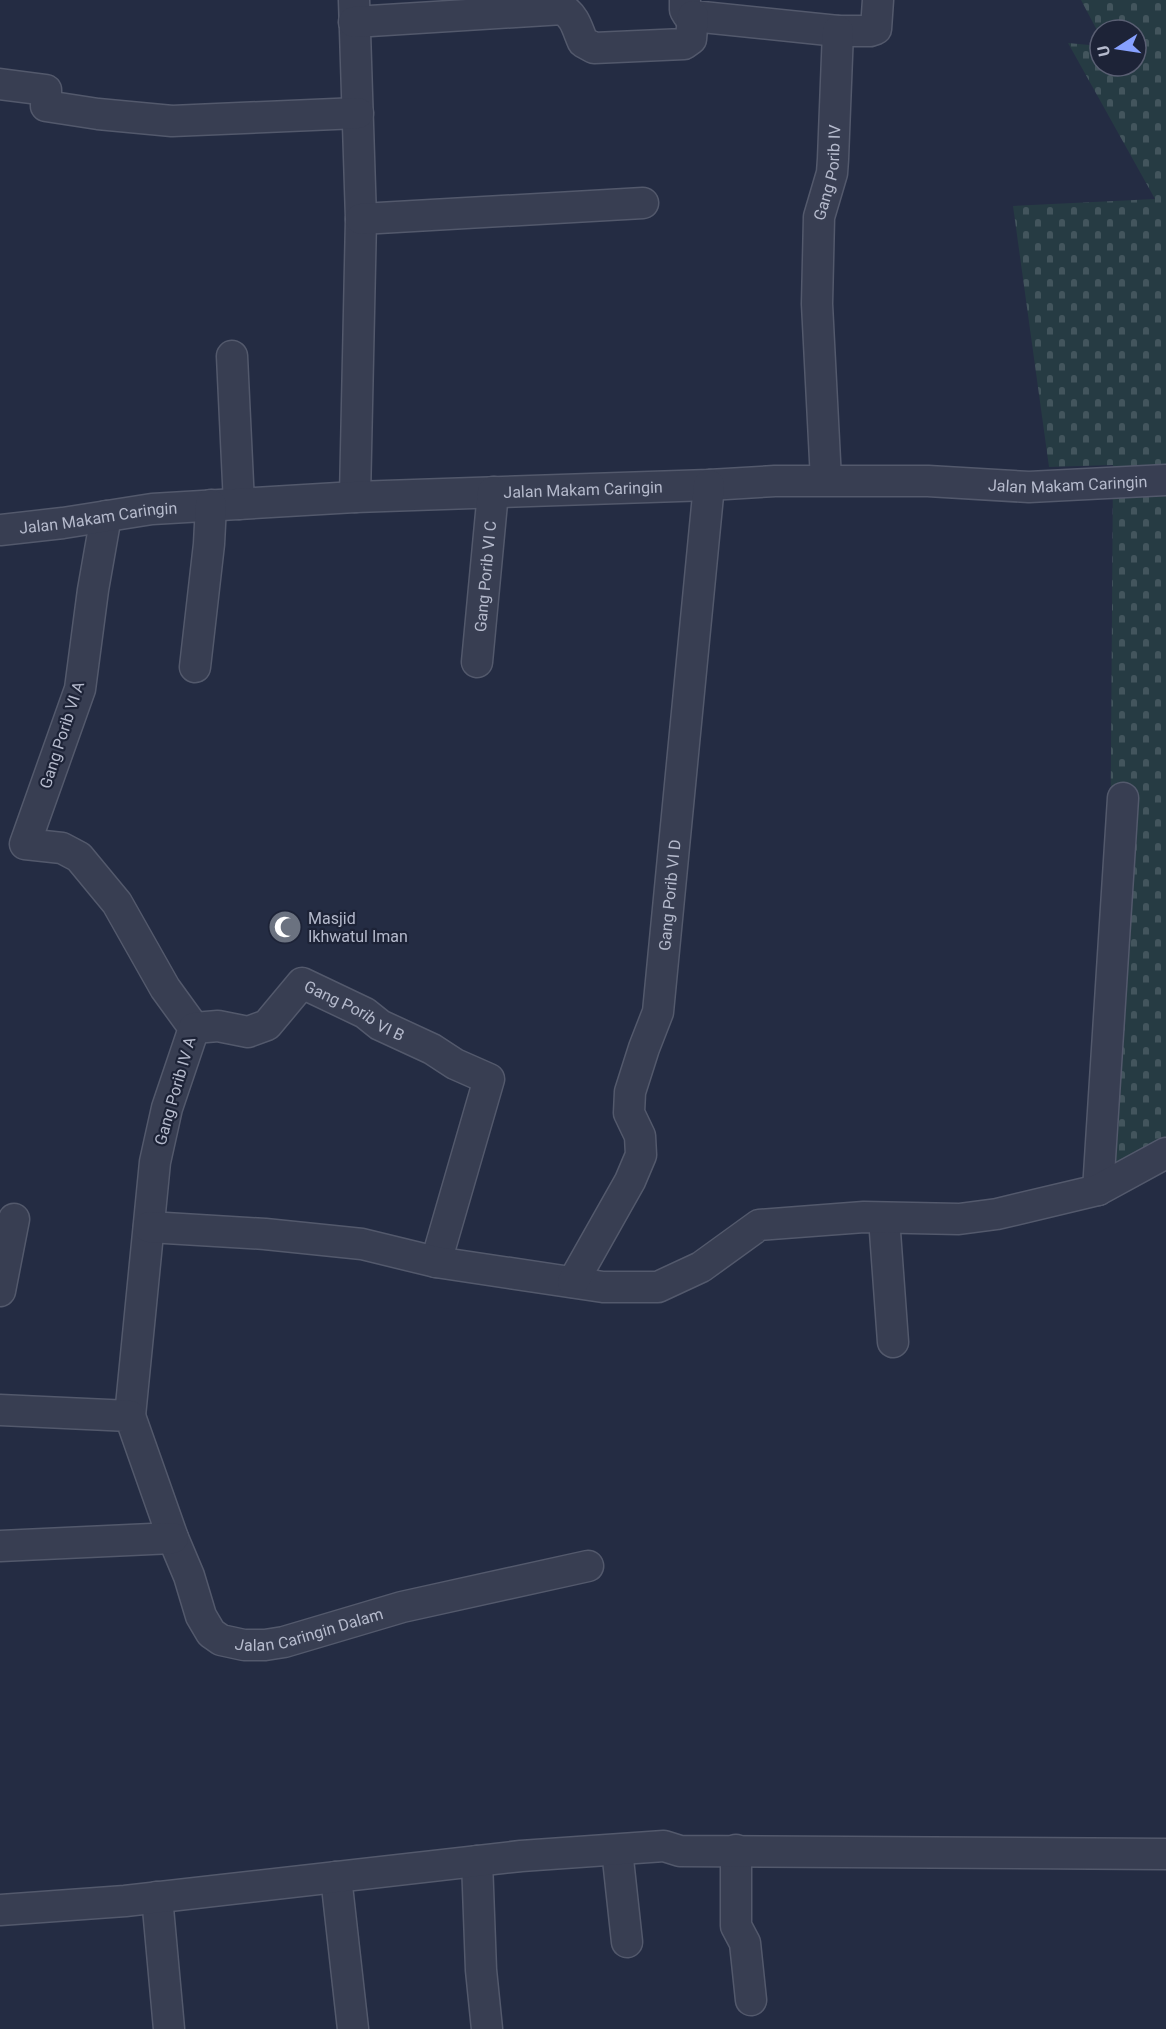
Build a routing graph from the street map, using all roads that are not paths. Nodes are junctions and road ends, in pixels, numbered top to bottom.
1 (878, 0) edge
2 (689, 8) edge
3 (354, 11) edge
4 (838, 31) junction
5 (0, 84) edge
6 (358, 113) junction
7 (643, 203) dead end
8 (361, 219) junction
9 (232, 356) dead end
10 (826, 480) junction
11 (1166, 480) edge
12 (709, 484) junction
13 (493, 492) junction
14 (355, 497) junction
15 (225, 505) junction
16 (106, 516) junction
17 (0, 530) edge
18 (477, 662) dead end
19 (195, 667) dead end
20 (1123, 798) dead end
21 (25, 844) joint
22 (194, 1028) junction
23 (1166, 1153) edge
24 (1098, 1190) junction
25 (884, 1218) junction
26 (14, 1219) dead end
27 (149, 1227) junction
28 (436, 1262) junction
29 (573, 1282) junction
30 (0, 1291) edge
31 (893, 1342) dead end
32 (0, 1410) edge
33 (130, 1416) junction
34 (173, 1538) junction
35 (0, 1546) edge
36 (588, 1566) dead end
37 (617, 1850) junction
38 (736, 1851) junction
39 (1166, 1854) edge
40 (477, 1861) junction
41 (336, 1877) junction
42 (157, 1897) junction
43 (0, 1910) edge
44 (627, 1942) dead end
45 (751, 2000) dead end
46 (170, 2029) edge
47 (353, 2029) edge
48 (487, 2029) edge

1 - 4 street
2 - 3 street
2 - 4 street
3 - 6 street
4 - 10 street, Gang Porib IV
5 - 6 street
6 - 8 street
7 - 8 street
8 - 14 street
9 - 15 street
10 - 11 street, Jalan Makam Caringin
10 - 12 street, Jalan Makam Caringin
12 - 13 street, Jalan Makam Caringin
12 - 29 street, Gang Porib VI D
13 - 14 street, Jalan Makam Caringin
13 - 18 street, Gang Porib VI C
14 - 15 street, Jalan Makam Caringin
15 - 16 street, Jalan Makam Caringin
15 - 19 street
16 - 17 street, Jalan Makam Caringin
16 - 21 street, Gang Porib VI A
20 - 24 street
21 - 22 street, Gang Porib IV A
22 - 27 street, Gang Porib IV A
22 - 28 street, Gang Porib VI B
23 - 24 street
24 - 25 street
25 - 29 street
25 - 31 street
26 - 30 street
27 - 28 street
27 - 33 street, Gang Porib IV A
28 - 29 street
32 - 33 street
33 - 34 street, Jalan Caringin Dalam
34 - 35 street
34 - 36 street, Jalan Caringin Dalam
37 - 38 street
37 - 40 street
37 - 44 street
38 - 39 street
38 - 45 street
40 - 41 street
40 - 48 street
41 - 42 street
41 - 47 street
42 - 43 street
42 - 46 street

